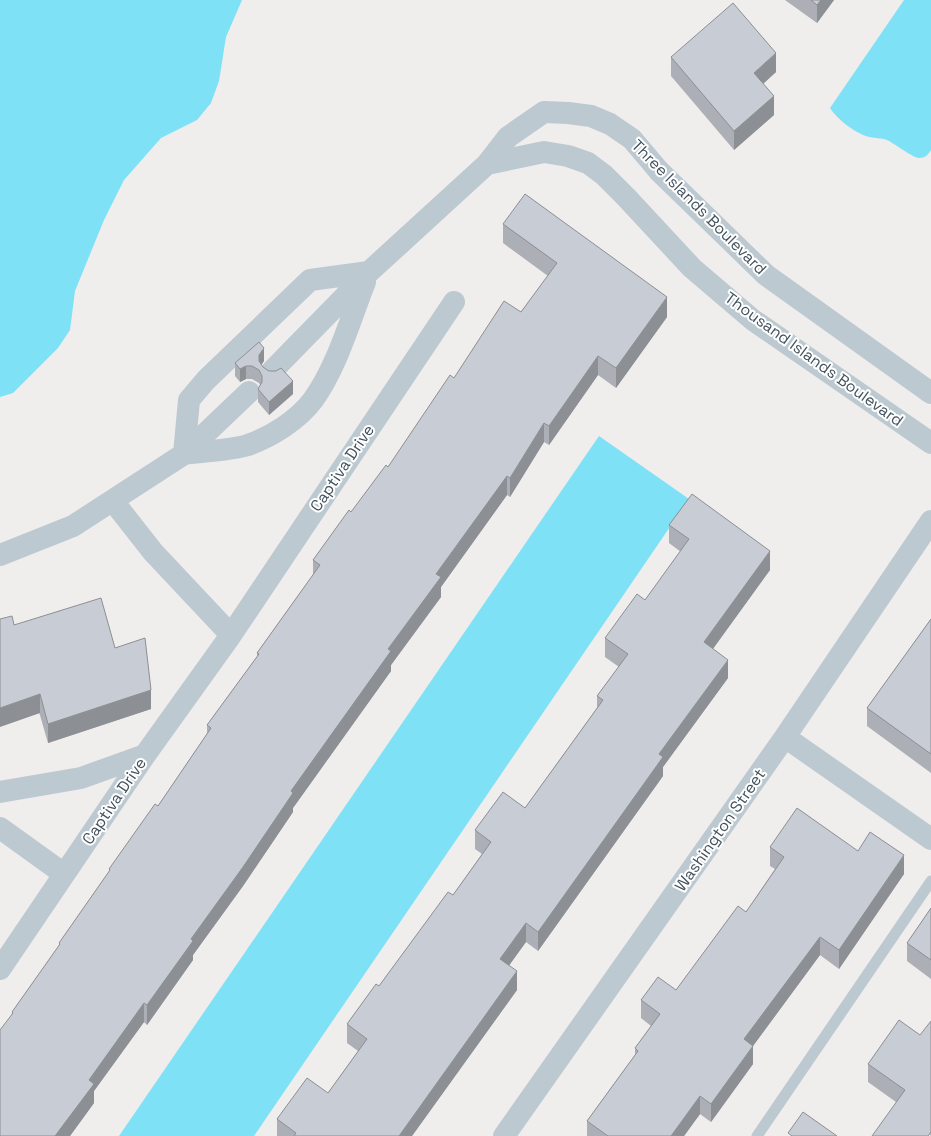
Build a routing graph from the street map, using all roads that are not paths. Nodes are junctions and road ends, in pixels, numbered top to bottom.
1 (488, 164) junction
2 (369, 272) junction
3 (454, 302) dead end
4 (272, 371) edge
5 (249, 392) dead end
6 (931, 393) edge
7 (931, 442) edge
8 (184, 454) junction
9 (112, 501) junction
10 (931, 521) edge
11 (0, 555) edge
12 (230, 635) junction
13 (785, 738) junction
14 (145, 755) junction
15 (0, 792) edge
16 (0, 828) edge
17 (931, 839) edge
18 (64, 874) junction
19 (931, 881) edge
20 (0, 969) edge
21 (504, 1136) edge
22 (757, 1136) edge

1 - 2 street
1 - 6 street, Three Islands Boulevard
1 - 7 street, Thousand Islands Boulevard
2 - 4 street
2 - 8 street
2 - 8 street
3 - 12 street, Captiva Drive
5 - 8 street
8 - 9 street
9 - 11 street
9 - 12 street
10 - 13 street, Washington Street
12 - 14 street, Captiva Drive
13 - 17 street
13 - 21 street, Washington Street
14 - 15 street
14 - 18 street, Captiva Drive
16 - 18 street
18 - 20 street, Captiva Drive
19 - 22 lane

